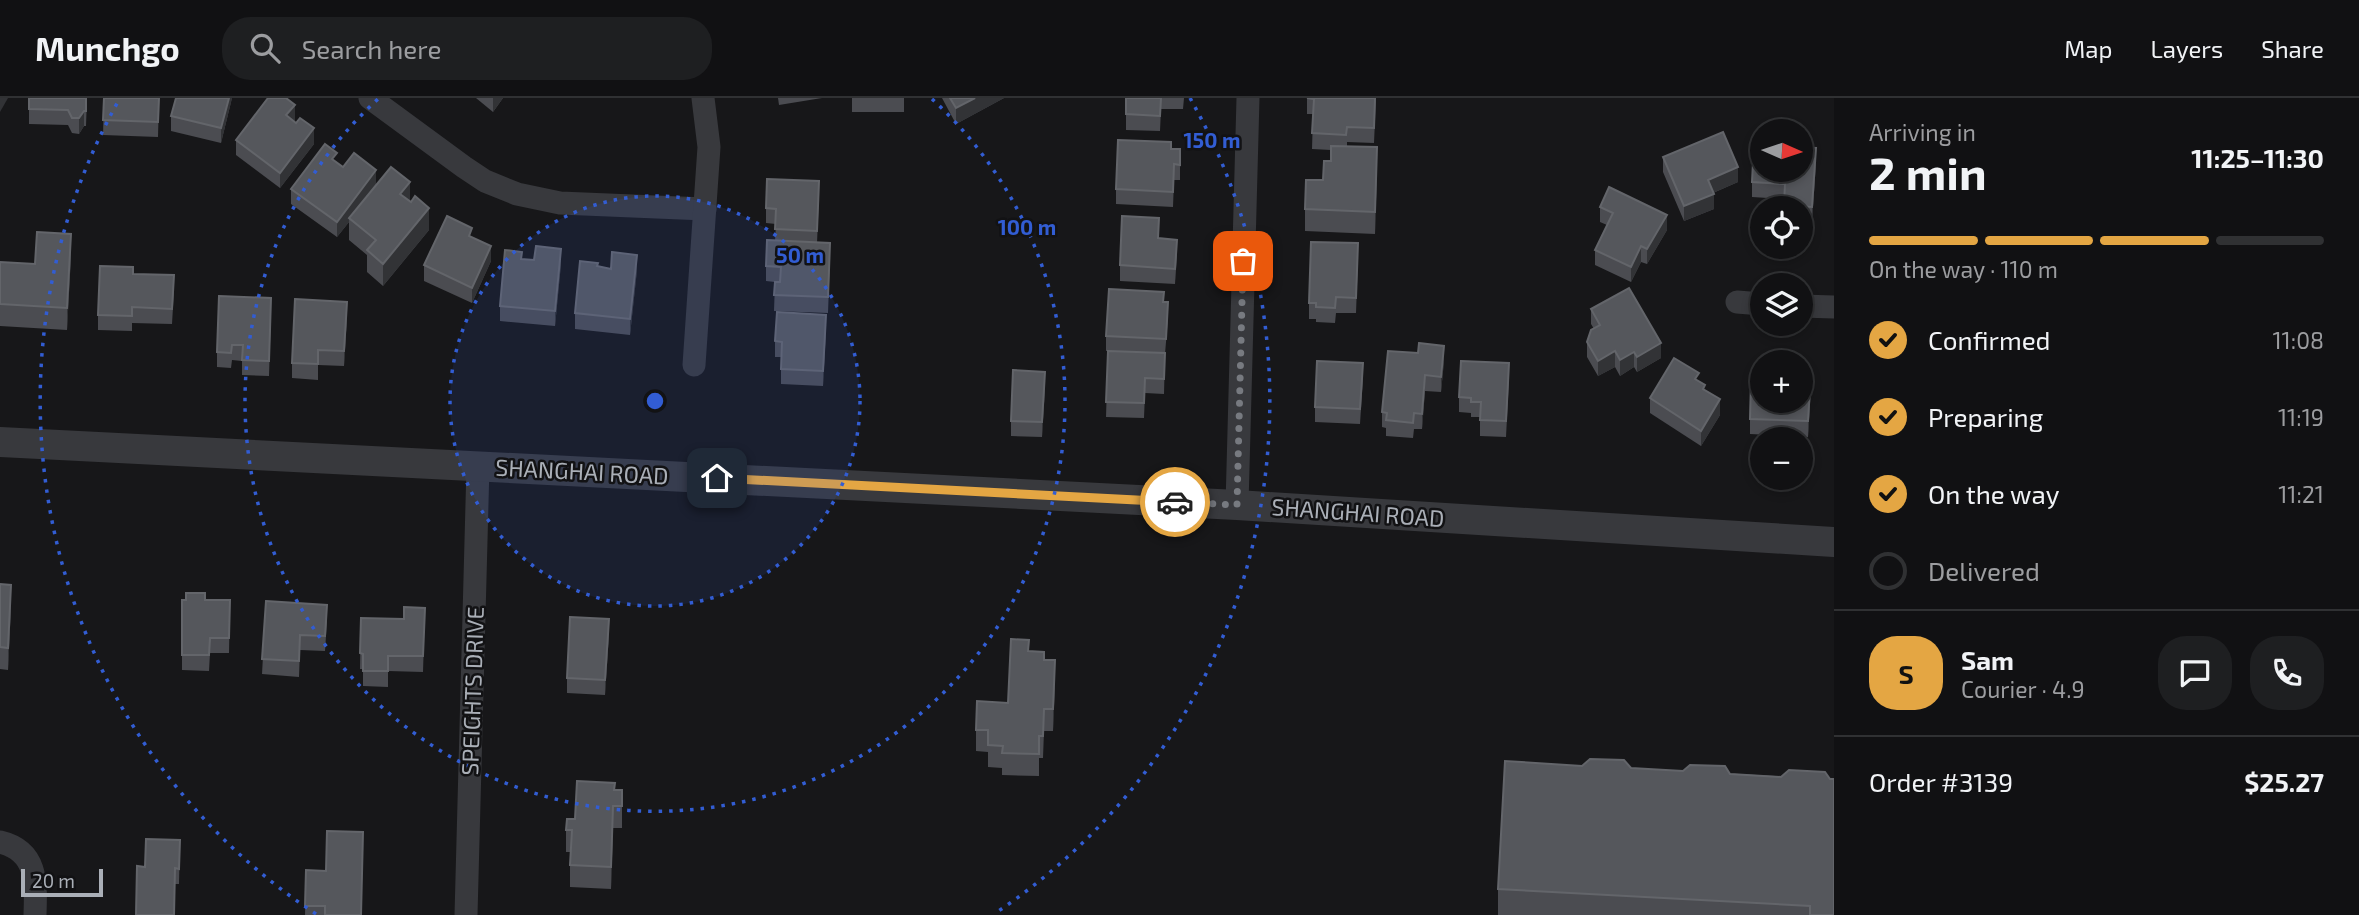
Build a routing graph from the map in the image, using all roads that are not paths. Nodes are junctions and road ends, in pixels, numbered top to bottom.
1 (370, 98) edge
2 (703, 98) edge
3 (1248, 98) edge
4 (705, 209) junction
5 (1737, 302) dead end
6 (1750, 303) edge
7 (1813, 306) edge
8 (1834, 307) edge
9 (694, 365) dead end
10 (0, 442) edge
11 (478, 466) junction
12 (1237, 505) junction
13 (1834, 542) edge
14 (0, 842) edge
15 (35, 915) edge
16 (466, 915) edge

1 - 4 street
2 - 4 street
3 - 12 street
4 - 9 street
5 - 6 street
7 - 8 street
10 - 11 street, SHANGHAI ROAD
11 - 12 street, SHANGHAI ROAD
11 - 16 street, SPEIGHTS DRIVE
12 - 13 street, SHANGHAI ROAD
14 - 15 street

